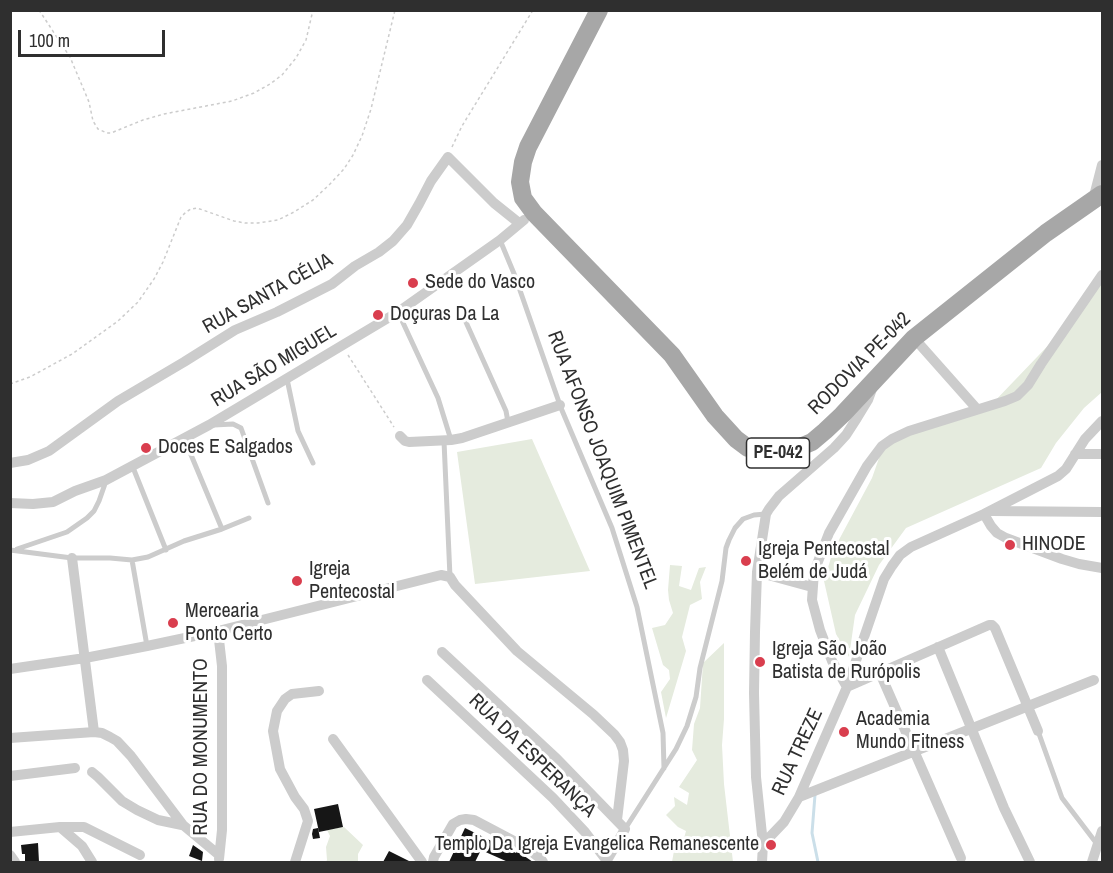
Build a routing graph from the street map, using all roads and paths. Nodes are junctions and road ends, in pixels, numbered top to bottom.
1 (39, 10) edge
2 (313, 10) edge
3 (395, 10) edge
4 (533, 10) edge
5 (599, 10) edge
6 (448, 157) junction
7 (1102, 165) edge
8 (1097, 198) edge
9 (526, 218) junction
10 (500, 240) junction
11 (1102, 274) edge
12 (398, 312) junction
13 (465, 320) dead end
14 (914, 338) junction
15 (342, 347) junction
16 (877, 378) junction
17 (287, 379) junction
18 (10, 384) edge
19 (560, 405) junction
20 (977, 409) junction
21 (1102, 421) edge
22 (508, 422) junction
23 (209, 425) junction
24 (400, 436) joint
25 (184, 438) junction
26 (447, 441) junction
27 (1075, 454) junction
28 (1102, 454) edge
29 (10, 463) edge
30 (312, 463) dead end
31 (132, 465) junction
32 (106, 480) junction
33 (10, 503) edge
34 (268, 503) dead end
35 (1102, 512) edge
36 (986, 513) junction
37 (766, 514) junction
38 (249, 518) dead end
39 (222, 529) junction
40 (13, 550) edge
41 (166, 550) junction
42 (72, 558) junction
43 (132, 560) junction
44 (1102, 568) edge
45 (757, 572) junction
46 (450, 577) junction
47 (812, 587) junction
48 (218, 631) junction
49 (147, 646) junction
50 (938, 647) junction
51 (442, 652) dead end
52 (85, 658) junction
53 (10, 669) edge
54 (880, 673) junction
55 (427, 680) dead end
56 (1094, 680) dead end
57 (848, 687) junction
58 (319, 691) dead end
59 (1028, 706) junction
60 (971, 729) junction
61 (1038, 731) joint
62 (94, 732) junction
63 (10, 738) edge
64 (333, 739) dead end
65 (914, 752) junction
66 (75, 768) dead end
67 (663, 768) junction
68 (92, 772) dead end
69 (10, 776) edge
70 (799, 797) junction
71 (617, 820) junction
72 (183, 825) junction
73 (60, 827) junction
74 (625, 829) junction
75 (1102, 831) edge
76 (10, 832) edge
77 (763, 844) junction
78 (1097, 844) junction
79 (10, 855) edge
80 (140, 855) dead end
81 (961, 858) dead end
82 (219, 859) edge
83 (429, 861) edge
84 (15, 862) edge
85 (92, 862) edge
86 (296, 862) edge
87 (543, 862) edge
88 (607, 862) edge
89 (762, 862) edge
90 (1030, 862) edge
91 (1092, 862) edge

1 - 2 path
3 - 18 path
4 - 6 path
5 - 9 main road, RODOVIA PE-042 / PE-042
6 - 9 street
6 - 29 street, RUA SANTA CÉLIA
7 - 8 street
8 - 14 main road, RODOVIA PE-042 / PE-042
9 - 10 street, RUA SÃO MIGUEL
9 - 16 main road, RODOVIA PE-042 / PE-042
10 - 12 street, RUA SÃO MIGUEL
10 - 19 lane, RUA AFONSO JOAQUIM PIMENTEL
11 - 20 street
12 - 15 street, RUA SÃO MIGUEL
12 - 26 lane
13 - 22 lane
14 - 16 main road, RODOVIA PE-042 / PE-042
14 - 20 street
15 - 17 street, RUA SÃO MIGUEL
15 - 24 path
16 - 37 street
17 - 23 street, RUA SÃO MIGUEL
17 - 30 lane
19 - 22 street
19 - 67 lane, RUA AFONSO JOAQUIM PIMENTEL
20 - 47 street
21 - 27 street, RUA TREZE
22 - 26 street
23 - 25 street, RUA SÃO MIGUEL
23 - 34 lane
24 - 26 street
25 - 31 street, RUA SÃO MIGUEL
25 - 39 lane
26 - 46 lane
27 - 28 street
27 - 36 street, RUA TREZE
31 - 32 street, RUA SÃO MIGUEL
31 - 41 lane
32 - 33 street, RUA SÃO MIGUEL
32 - 40 lane
35 - 36 street
36 - 44 street
36 - 57 street, RUA TREZE
37 - 45 street
37 - 67 lane
38 - 39 lane
39 - 41 lane
40 - 42 lane
41 - 43 lane
42 - 43 lane
42 - 52 street
43 - 49 lane
45 - 47 street
45 - 77 street
46 - 48 street
46 - 71 street
47 - 57 street
48 - 49 street
48 - 82 street, RUA DO MONUMENTO
49 - 52 street
50 - 54 street
50 - 59 street
50 - 60 street
51 - 71 street
52 - 53 street
52 - 62 street
54 - 57 street
54 - 65 street
55 - 88 street, RUA DA ESPERANÇA
56 - 59 street
57 - 70 street, RUA TREZE
58 - 86 street
59 - 60 street
59 - 61 street
60 - 65 street
60 - 90 street
61 - 78 lane
62 - 63 street
62 - 72 street
64 - 83 street
65 - 70 street
65 - 81 street
66 - 69 street
67 - 74 lane
68 - 72 street
70 - 77 street, RUA TREZE
71 - 74 street
72 - 82 street
73 - 76 street
73 - 80 street
73 - 85 street
74 - 88 street
75 - 78 street
77 - 89 street
78 - 91 street
79 - 84 street
83 - 87 street

